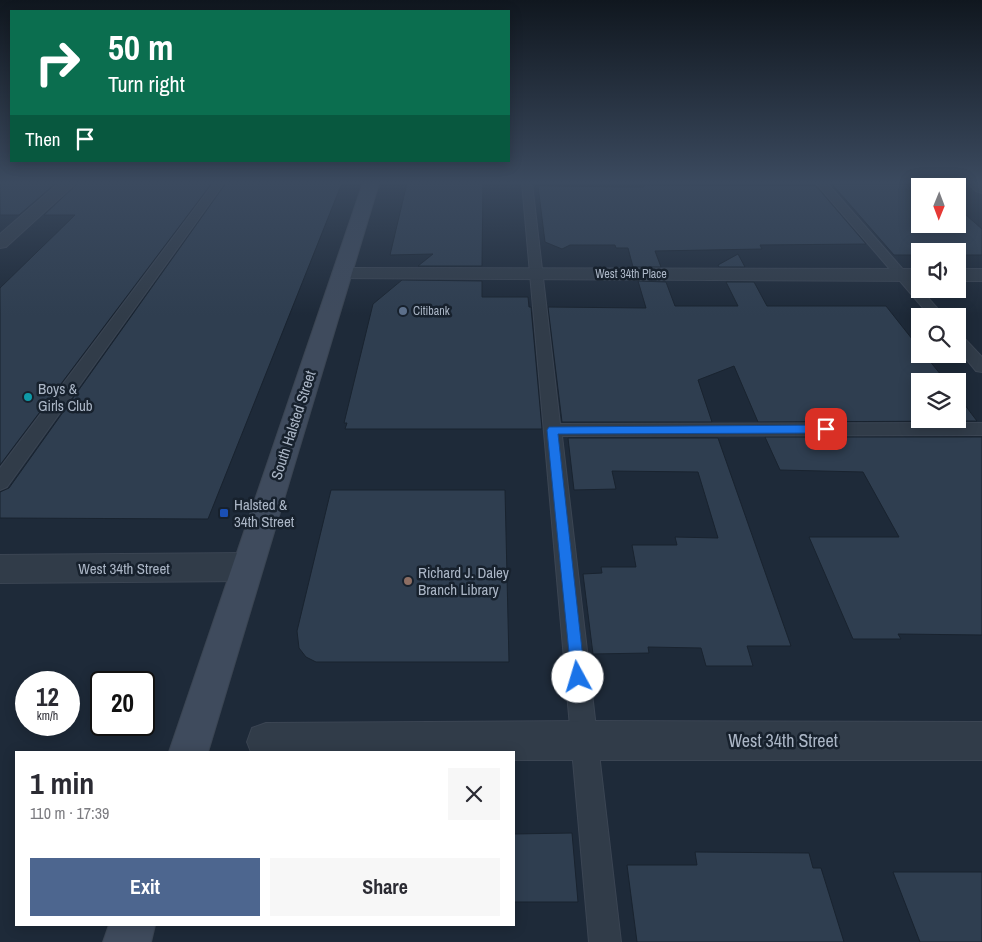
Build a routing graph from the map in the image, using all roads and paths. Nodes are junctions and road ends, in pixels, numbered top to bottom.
1 (18, 227) edge
2 (186, 227) edge
3 (357, 227) edge
4 (531, 227) edge
5 (859, 227) edge
6 (0, 243) edge
7 (342, 274) junction
8 (536, 274) junction
9 (900, 275) junction
10 (911, 275) edge
11 (966, 275) edge
12 (982, 275) edge
13 (930, 308) edge
14 (966, 349) edge
15 (982, 368) edge
16 (982, 429) edge
17 (552, 430) junction
18 (0, 482) edge
19 (248, 567) junction
20 (0, 569) edge
21 (584, 740) junction
22 (982, 741) edge
23 (266, 742) dead end
24 (188, 751) edge
25 (132, 926) edge
26 (127, 942) edge
27 (605, 942) edge

1 - 6 street
2 - 18 lane
3 - 7 main road, South Halsted Street
4 - 8 lane
5 - 9 lane
7 - 8 street, West 34th Place
7 - 19 main road, South Halsted Street
8 - 9 street, West 34th Place
8 - 17 lane
9 - 10 street, West 34th Place
9 - 13 lane
11 - 12 street
14 - 15 lane
16 - 17 lane
17 - 21 lane
19 - 20 street, West 34th Street
19 - 24 main road, South Halsted Street
21 - 22 street, West 34th Street
21 - 23 street, West 34th Street
21 - 27 lane
25 - 26 main road

